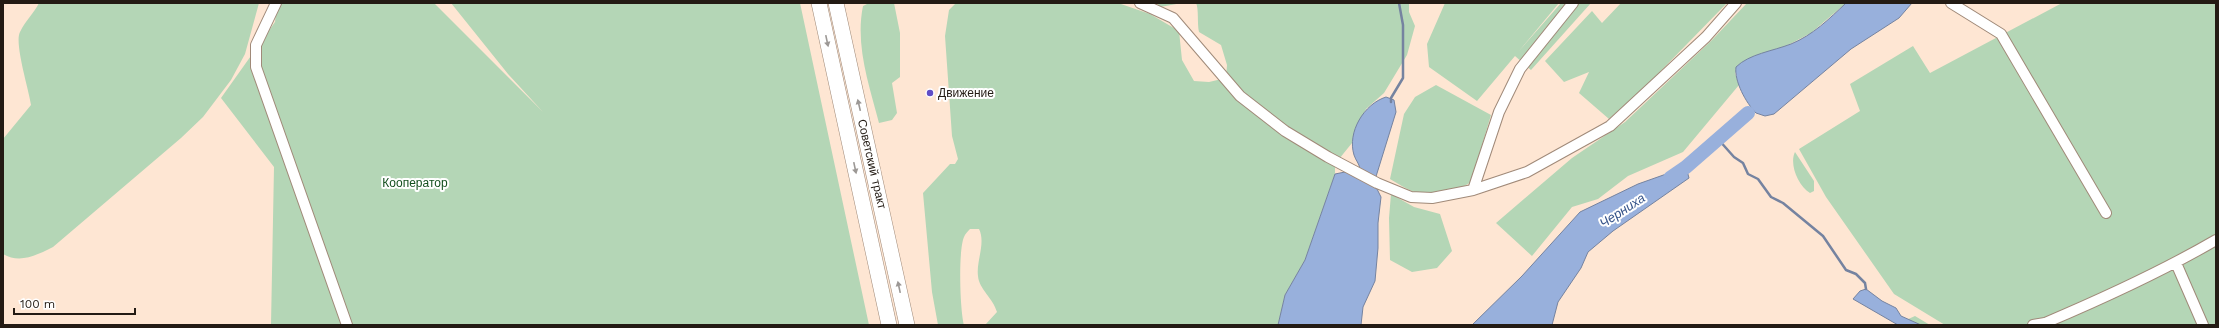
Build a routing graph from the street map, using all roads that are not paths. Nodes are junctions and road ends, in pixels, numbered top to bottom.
1 (276, 3) edge
2 (819, 3) edge
3 (836, 3) edge
4 (1140, 3) edge
5 (1573, 3) edge
6 (1736, 3) edge
7 (1951, 3) edge
8 (1473, 190) junction
9 (2106, 213) dead end
10 (2216, 240) edge
11 (2176, 263) junction
12 (347, 325) edge
13 (889, 325) edge
14 (908, 325) edge
15 (2033, 325) edge
16 (2203, 325) edge

1 - 12 street
2 -> 13 highway, Советский тракт
14 -> 3 highway, Советский тракт
4 - 8 street
5 - 8 street
6 - 8 street
7 - 9 street
10 - 11 street
11 - 15 street
11 - 16 street

